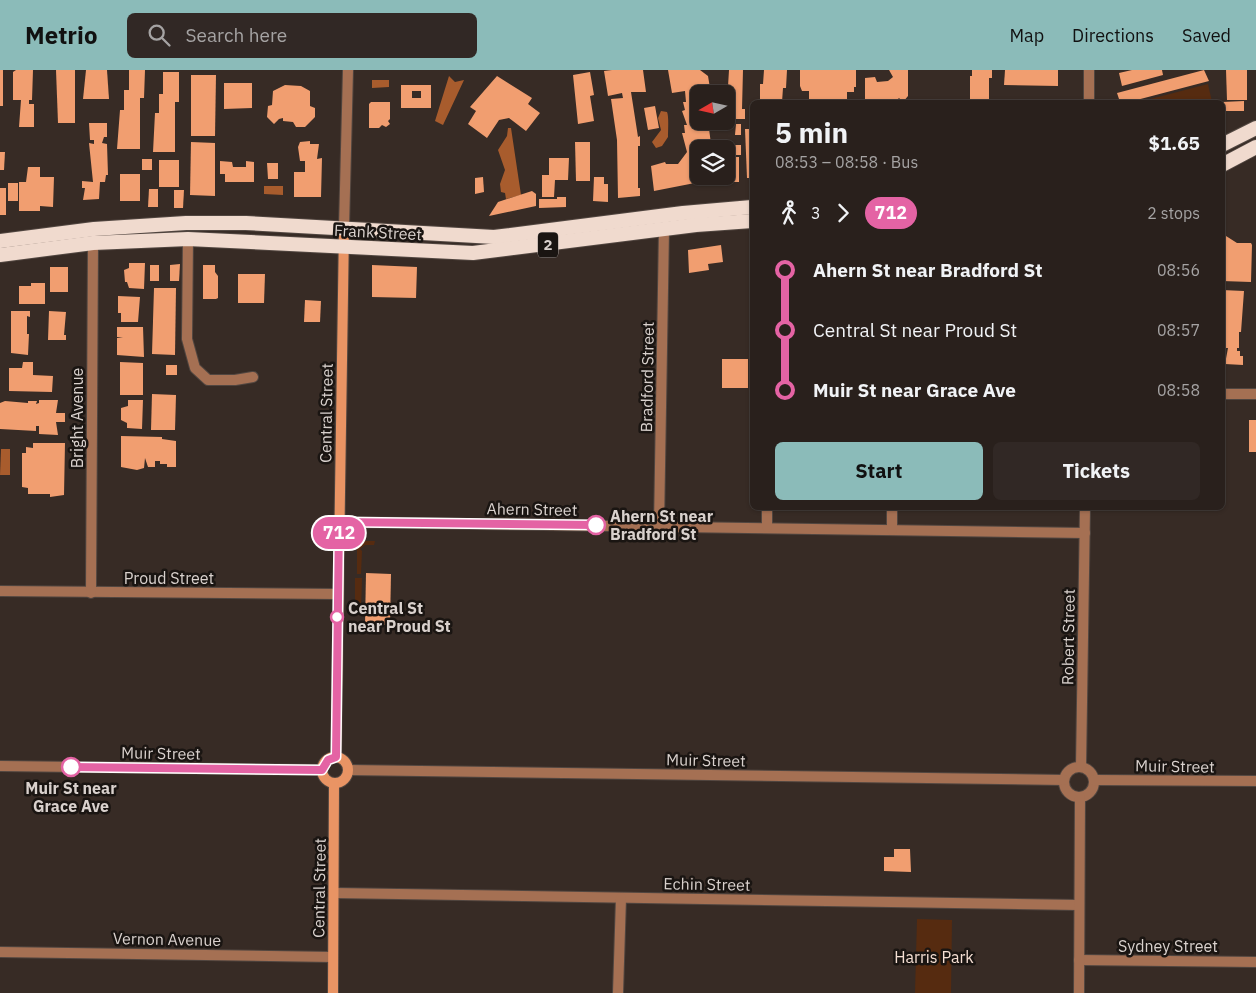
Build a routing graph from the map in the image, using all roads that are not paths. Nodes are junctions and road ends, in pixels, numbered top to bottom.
1 (348, 70) edge
2 (1089, 70) edge
3 (1089, 100) edge
4 (1256, 128) edge
5 (1225, 144) edge
6 (1256, 147) edge
7 (1225, 163) edge
8 (750, 207) edge
9 (750, 221) edge
10 (344, 228) junction
11 (664, 229) junction
12 (188, 239) junction
13 (0, 241) edge
14 (93, 243) junction
15 (343, 248) junction
16 (0, 255) edge
17 (253, 377) dead end
18 (1225, 394) edge
19 (1256, 394) edge
20 (767, 510) edge
21 (892, 510) edge
22 (1085, 510) edge
23 (339, 522) junction
24 (659, 526) junction
25 (767, 527) junction
26 (892, 530) junction
27 (1085, 533) junction
28 (0, 591) edge
29 (91, 593) junction
30 (338, 594) junction
31 (336, 757) junction
32 (0, 766) edge
33 (1081, 767) junction
34 (322, 770) junction
35 (348, 770) junction
36 (1064, 780) junction
37 (1094, 780) junction
38 (1256, 781) edge
39 (334, 783) junction
40 (1080, 797) junction
41 (334, 893) junction
42 (621, 898) junction
43 (1079, 905) junction
44 (0, 952) edge
45 (333, 957) junction
46 (1079, 960) junction
47 (1256, 962) edge
48 (333, 993) edge
49 (618, 993) edge
50 (1079, 993) edge

1 - 10 street, Central Street
2 - 3 street
4 - 5 highway
6 - 7 highway
8 - 10 highway, Frank Street / 2
9 - 11 highway, Frank Street / 2
10 - 13 highway, Frank Street / 2
10 - 15 main road, Central Street
11 - 15 highway, Frank Street / 2
11 - 24 street, Bradford Street
12 - 14 highway, Frank Street / 2
12 - 15 highway, Frank Street / 2
12 - 17 street
14 - 16 highway, Frank Street / 2
14 - 29 street, Bright Avenue
15 - 23 main road, Central Street
18 - 19 street
20 - 25 street
21 - 26 street
22 - 27 street, Robert Street
23 - 24 street, Ahern Street
23 - 30 main road, Central Street
24 - 25 street, Ahern Street
25 - 26 street, Ahern Street
26 - 27 street, Ahern Street
27 - 33 street, Robert Street
28 - 29 street, Proud Street
29 - 30 street, Proud Street
30 - 31 main road, Central Street
31 - 34 main road
31 - 35 main road
32 - 34 street, Muir Street
33 - 36 street
33 - 37 street
34 - 39 main road
35 - 36 street, Muir Street
35 - 39 main road
36 - 40 street
37 - 38 street, Muir Street
37 - 40 street
39 - 41 main road, Central Street
40 - 43 street
41 - 42 street, Echin Street
41 - 45 main road, Central Street
42 - 43 street, Echin Street
42 - 49 street
43 - 46 street
44 - 45 street, Vernon Avenue
45 - 48 main road, Central Street
46 - 47 street, Sydney Street
46 - 50 street

